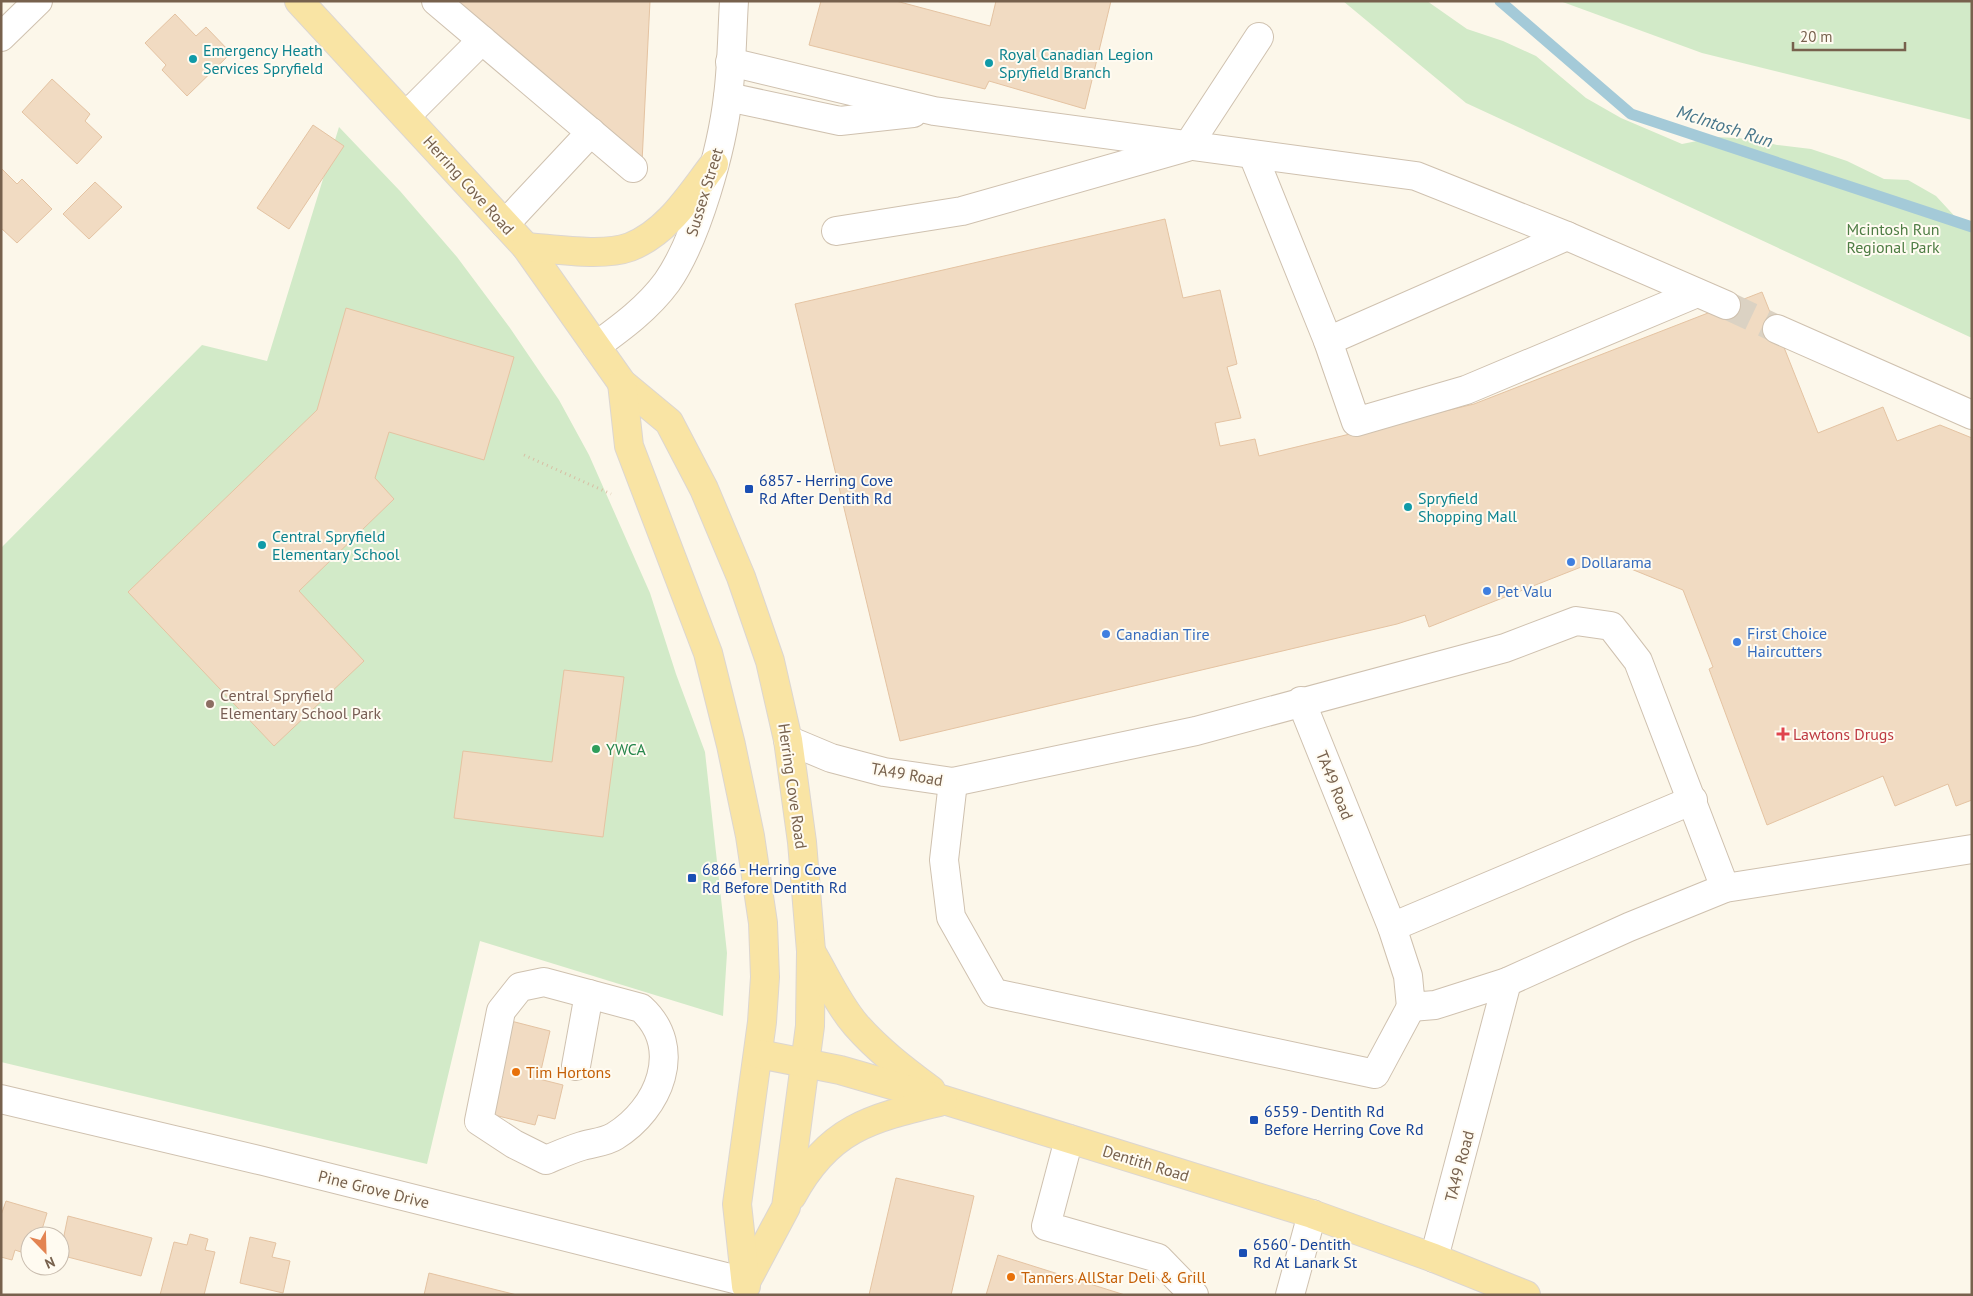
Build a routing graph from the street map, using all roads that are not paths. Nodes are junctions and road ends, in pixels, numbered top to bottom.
1 (38, 1) edge
2 (436, 1) edge
3 (734, 1) edge
4 (306, 4) edge
5 (1, 37) edge
6 (1259, 37) dead end
7 (482, 40) junction
8 (730, 62) junction
9 (728, 97) junction
10 (934, 111) junction
11 (406, 116) junction
12 (591, 132) junction
13 (1187, 146) junction
14 (1253, 155) junction
15 (714, 164) junction
16 (633, 168) dead end
17 (506, 224) junction
18 (836, 231) dead end
19 (1567, 236) junction
20 (526, 247) junction
21 (1697, 293) junction
22 (1726, 305) tunnel mouth
23 (1777, 329) tunnel mouth
24 (1328, 341) junction
25 (596, 346) junction
26 (622, 383) junction
27 (1972, 415) edge
28 (1301, 701) junction
29 (788, 740) junction
30 (953, 782) junction
31 (1693, 800) junction
32 (1972, 849) edge
33 (1725, 888) junction
34 (1392, 927) junction
35 (811, 951) junction
36 (1507, 982) junction
37 (589, 994) junction
38 (1411, 1007) junction
39 (758, 1054) junction
40 (806, 1063) junction
41 (576, 1066) dead end
42 (1, 1099) edge
43 (944, 1100) junction
44 (1069, 1139) junction
45 (786, 1207) junction
46 (1312, 1214) junction
47 (1434, 1258) junction
48 (745, 1288) edge
49 (1194, 1295) edge
50 (1290, 1295) edge
51 (1526, 1295) edge

1 - 5 street
2 - 7 street
3 - 8 street, Sussex Street
4 - 11 main road, Herring Cove Road
6 - 13 street
7 - 11 street
7 - 12 street
8 - 9 street, Sussex Street
8 - 10 street
9 - 10 street
9 - 15 street, Sussex Street
10 - 13 street
11 - 17 main road, Herring Cove Road
12 - 16 street
12 - 17 street
13 - 14 street
13 - 18 street
14 - 19 street
14 - 24 street
15 - 20 main road
15 - 25 street, Sussex Street
17 - 20 main road, Herring Cove Road
19 - 21 street
19 - 24 street
20 - 25 main road, Herring Cove Road
21 - 22 street
21 - 24 street
23 - 27 street
25 - 26 main road, Herring Cove Road
26 - 29 main road, Herring Cove Road
26 - 39 main road, Herring Cove Road
28 - 30 street, TA49 Road
28 - 31 street
28 - 34 street, TA49 Road
29 - 30 street, TA49 Road
29 - 35 main road, Herring Cove Road
30 - 38 street
31 - 33 street
31 - 34 street
32 - 33 street
33 - 36 street
34 - 38 street, TA49 Road
35 - 40 main road, Herring Cove Road
35 - 43 main road
36 - 38 street
36 - 47 street, TA49 Road
37 - 37 street
37 - 41 street
39 - 40 main road, Dentith Road
39 - 48 main road, Herring Cove Road
40 - 43 main road, Dentith Road
40 - 45 main road, Herring Cove Road
42 - 48 street, Pine Grove Drive
43 - 44 main road, Dentith Road
43 - 45 main road
44 - 46 main road, Dentith Road
44 - 49 street
45 - 48 main road, Herring Cove Road
46 - 47 main road, Dentith Road
46 - 50 street
47 - 51 main road, Dentith Road

